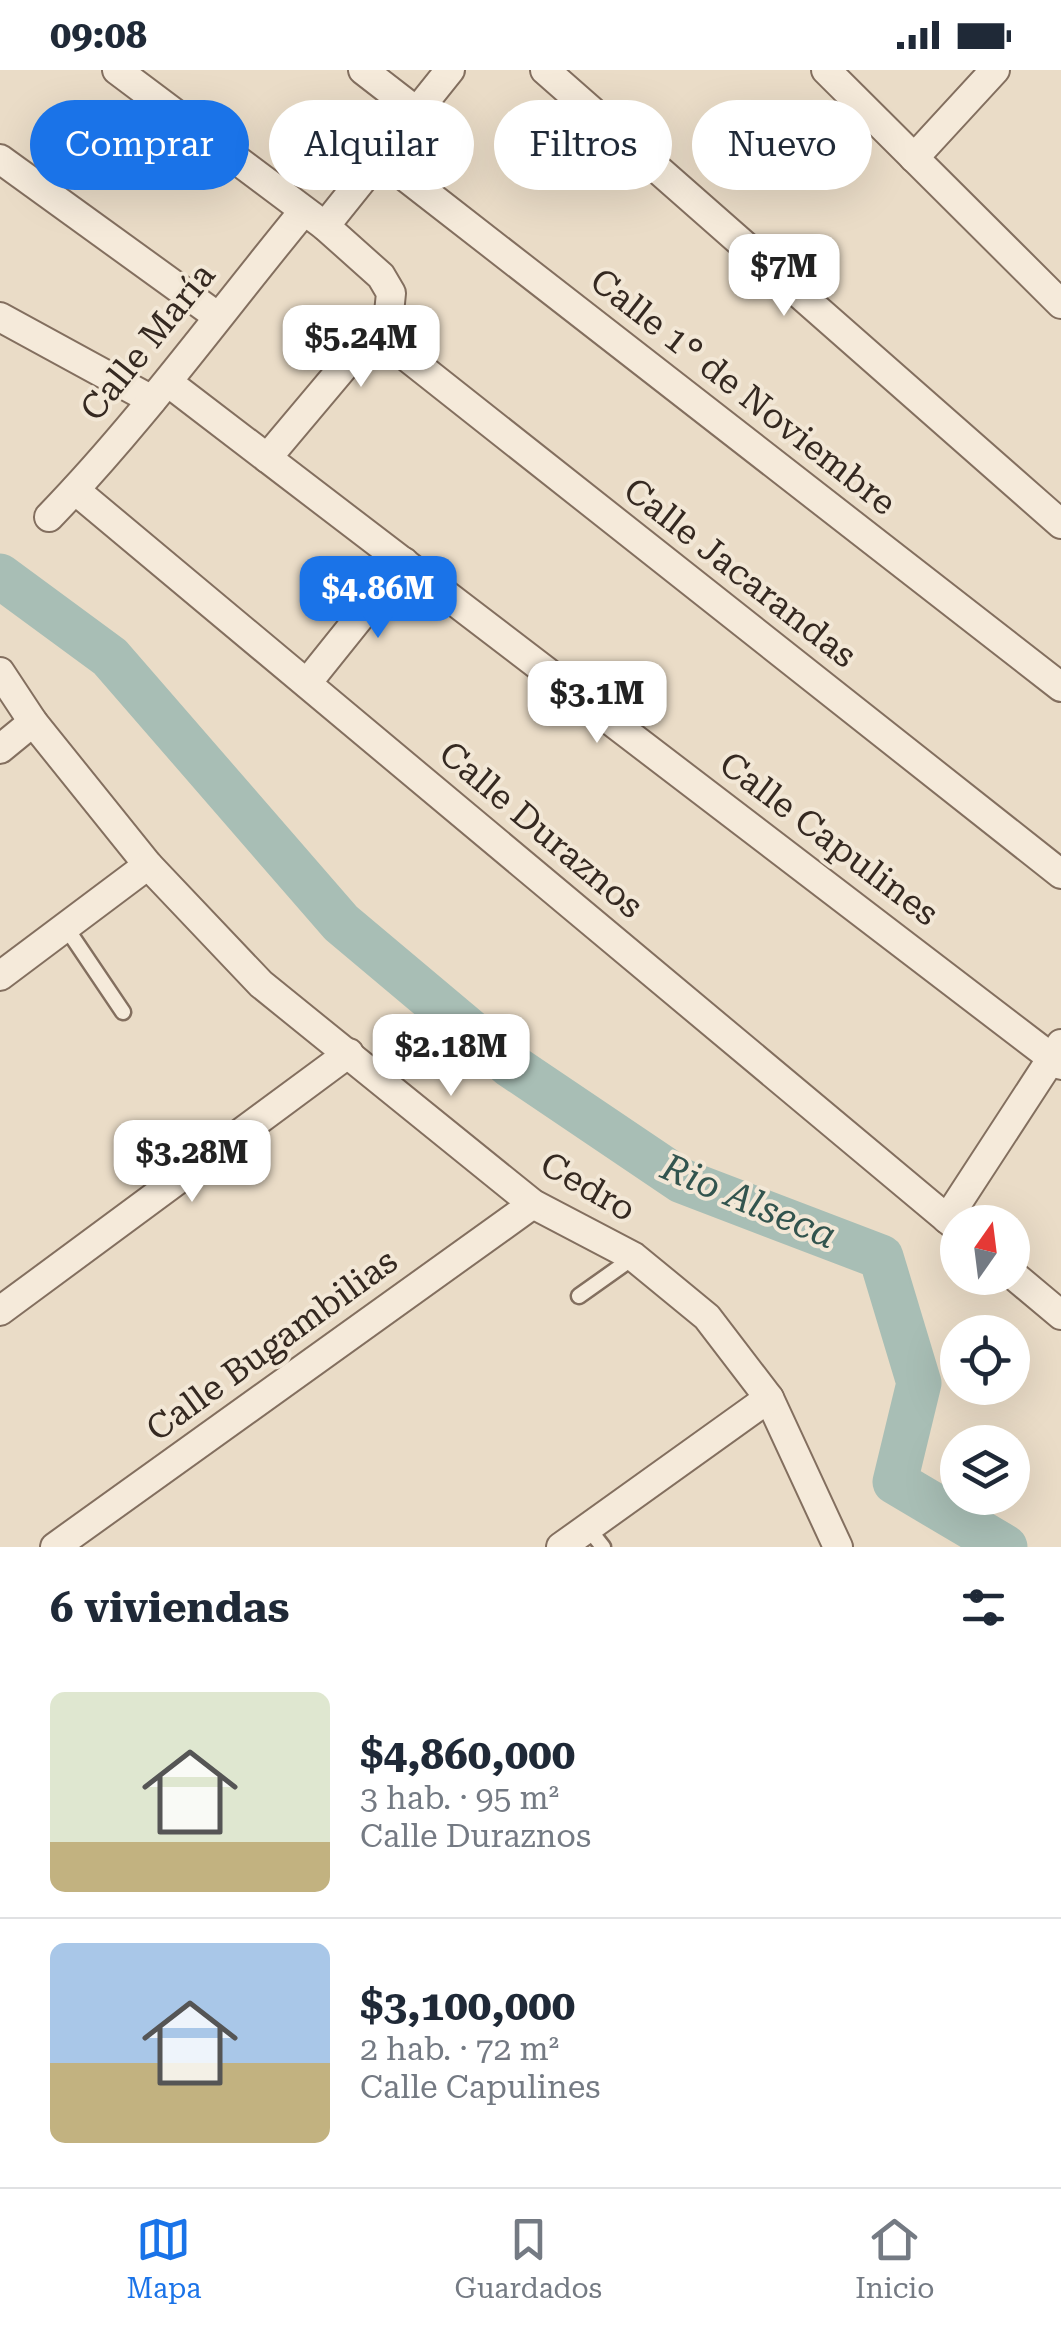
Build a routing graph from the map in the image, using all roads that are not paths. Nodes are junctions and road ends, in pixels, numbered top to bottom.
1 (117, 70) edge
2 (363, 70) edge
3 (450, 70) edge
4 (544, 70) edge
5 (826, 70) edge
6 (996, 70) edge
7 (401, 100) edge
8 (426, 100) edge
9 (914, 158) junction
10 (0, 160) edge
11 (345, 190) edge
12 (422, 190) edge
13 (314, 219) junction
14 (1061, 304) edge
15 (217, 316) junction
16 (0, 317) edge
17 (373, 330) junction
18 (160, 391) junction
19 (267, 458) junction
20 (76, 490) junction
21 (49, 517) dead end
22 (1061, 524) edge
23 (404, 562) junction
24 (0, 672) edge
25 (307, 684) junction
26 (1061, 687) edge
27 (33, 722) junction
28 (0, 748) edge
29 (148, 865) junction
30 (1061, 874) edge
31 (66, 926) junction
32 (0, 976) edge
33 (123, 1012) dead end
34 (349, 1053) junction
35 (1058, 1056) edge
36 (533, 1204) junction
37 (964, 1205) edge
38 (940, 1214) edge
39 (634, 1257) junction
40 (1030, 1289) edge
41 (579, 1296) dead end
42 (0, 1311) edge
43 (1061, 1315) edge
44 (769, 1398) junction
45 (596, 1538) edge
46 (55, 1547) edge
47 (561, 1547) edge
48 (838, 1547) edge

1 - 13 street
2 - 7 street
3 - 8 street, Calle María
4 - 22 street
5 - 9 street
6 - 9 street
9 - 14 street
10 - 15 street
11 - 13 street, Calle María
12 - 26 street, Calle 1° de Noviembre
13 - 15 street, Calle María
13 - 17 street
15 - 18 street, Calle María
16 - 18 street, Calle Capulines
17 - 19 street
17 - 30 street, Calle Jacarandas
18 - 19 street, Calle Capulines
18 - 20 street, Calle María
19 - 23 street, Calle Capulines
20 - 21 street, Calle María
20 - 25 street, Calle Duraznos
23 - 25 street
23 - 35 street, Calle Capulines
24 - 27 street, Cedro
25 - 38 street, Calle Duraznos
27 - 28 street
27 - 29 street, Cedro
29 - 31 street
29 - 34 street, Cedro
31 - 32 street
31 - 33 lane
34 - 36 street, Cedro
34 - 42 street
35 - 37 street
36 - 39 street, Cedro
36 - 46 street, Calle Bugambilias
39 - 41 lane
39 - 44 street, Cedro
40 - 43 street
44 - 45 street
44 - 48 street, Cedro
45 - 47 street

